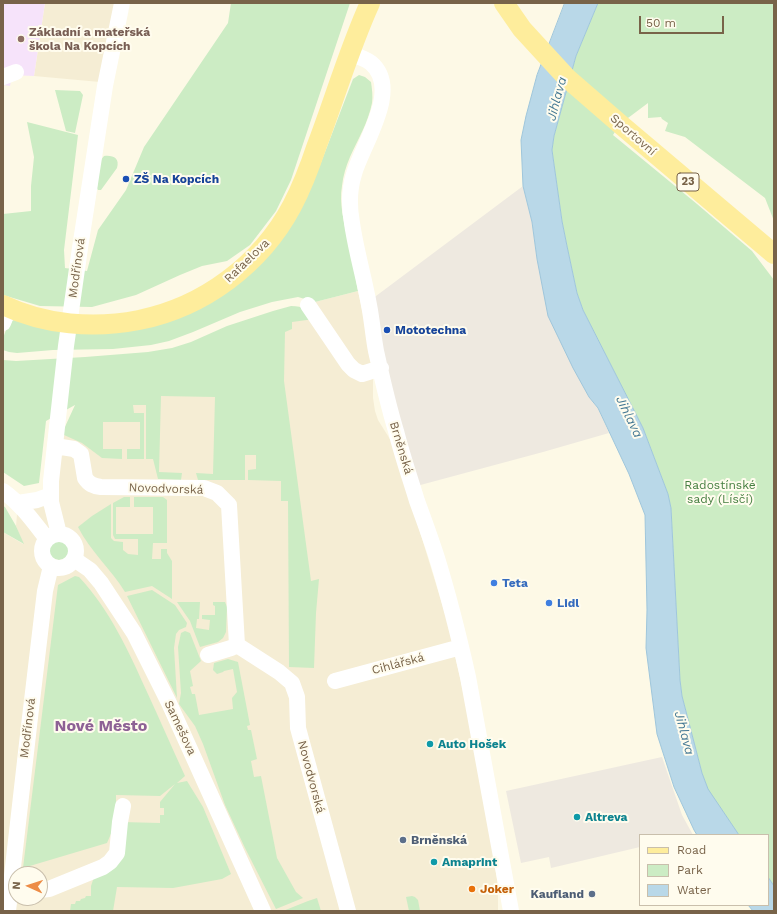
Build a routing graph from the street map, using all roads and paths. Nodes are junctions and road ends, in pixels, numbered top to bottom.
1 (122, 3) edge
2 (370, 3) edge
3 (504, 3) edge
4 (350, 54) junction
5 (774, 254) edge
6 (308, 305) dead end
7 (5, 312) edge
8 (381, 368) junction
9 (55, 446) junction
10 (3, 491) edge
11 (51, 495) junction
12 (18, 503) junction
13 (53, 536) junction
14 (74, 559) junction
15 (51, 566) junction
16 (237, 645) junction
17 (461, 647) junction
18 (208, 655) dead end
19 (335, 681) dead end
20 (123, 806) dead end
21 (15, 866) edge
22 (48, 889) edge
23 (346, 904) edge
24 (263, 911) edge
25 (511, 911) edge

1 - 9 street, Modřínová
2 - 4 main road
3 - 5 main road, Sportovní / 23
4 - 7 main road, Rafaelova
4 - 8 street, Brněnská
6 - 8 street
8 - 17 street, Brněnská
9 - 11 street, Modřínová
9 - 16 street, Novodvorská
10 - 12 street
11 - 12 street
11 - 13 street, Modřínová
12 - 13 street
13 - 14 street
13 - 15 street
14 - 15 street
14 - 24 street, Samešova
15 - 21 street, Modřínová
16 - 18 street
16 - 23 street, Novodvorská
17 - 19 street, Cihlářská
17 - 25 street, Brněnská
20 - 22 street

